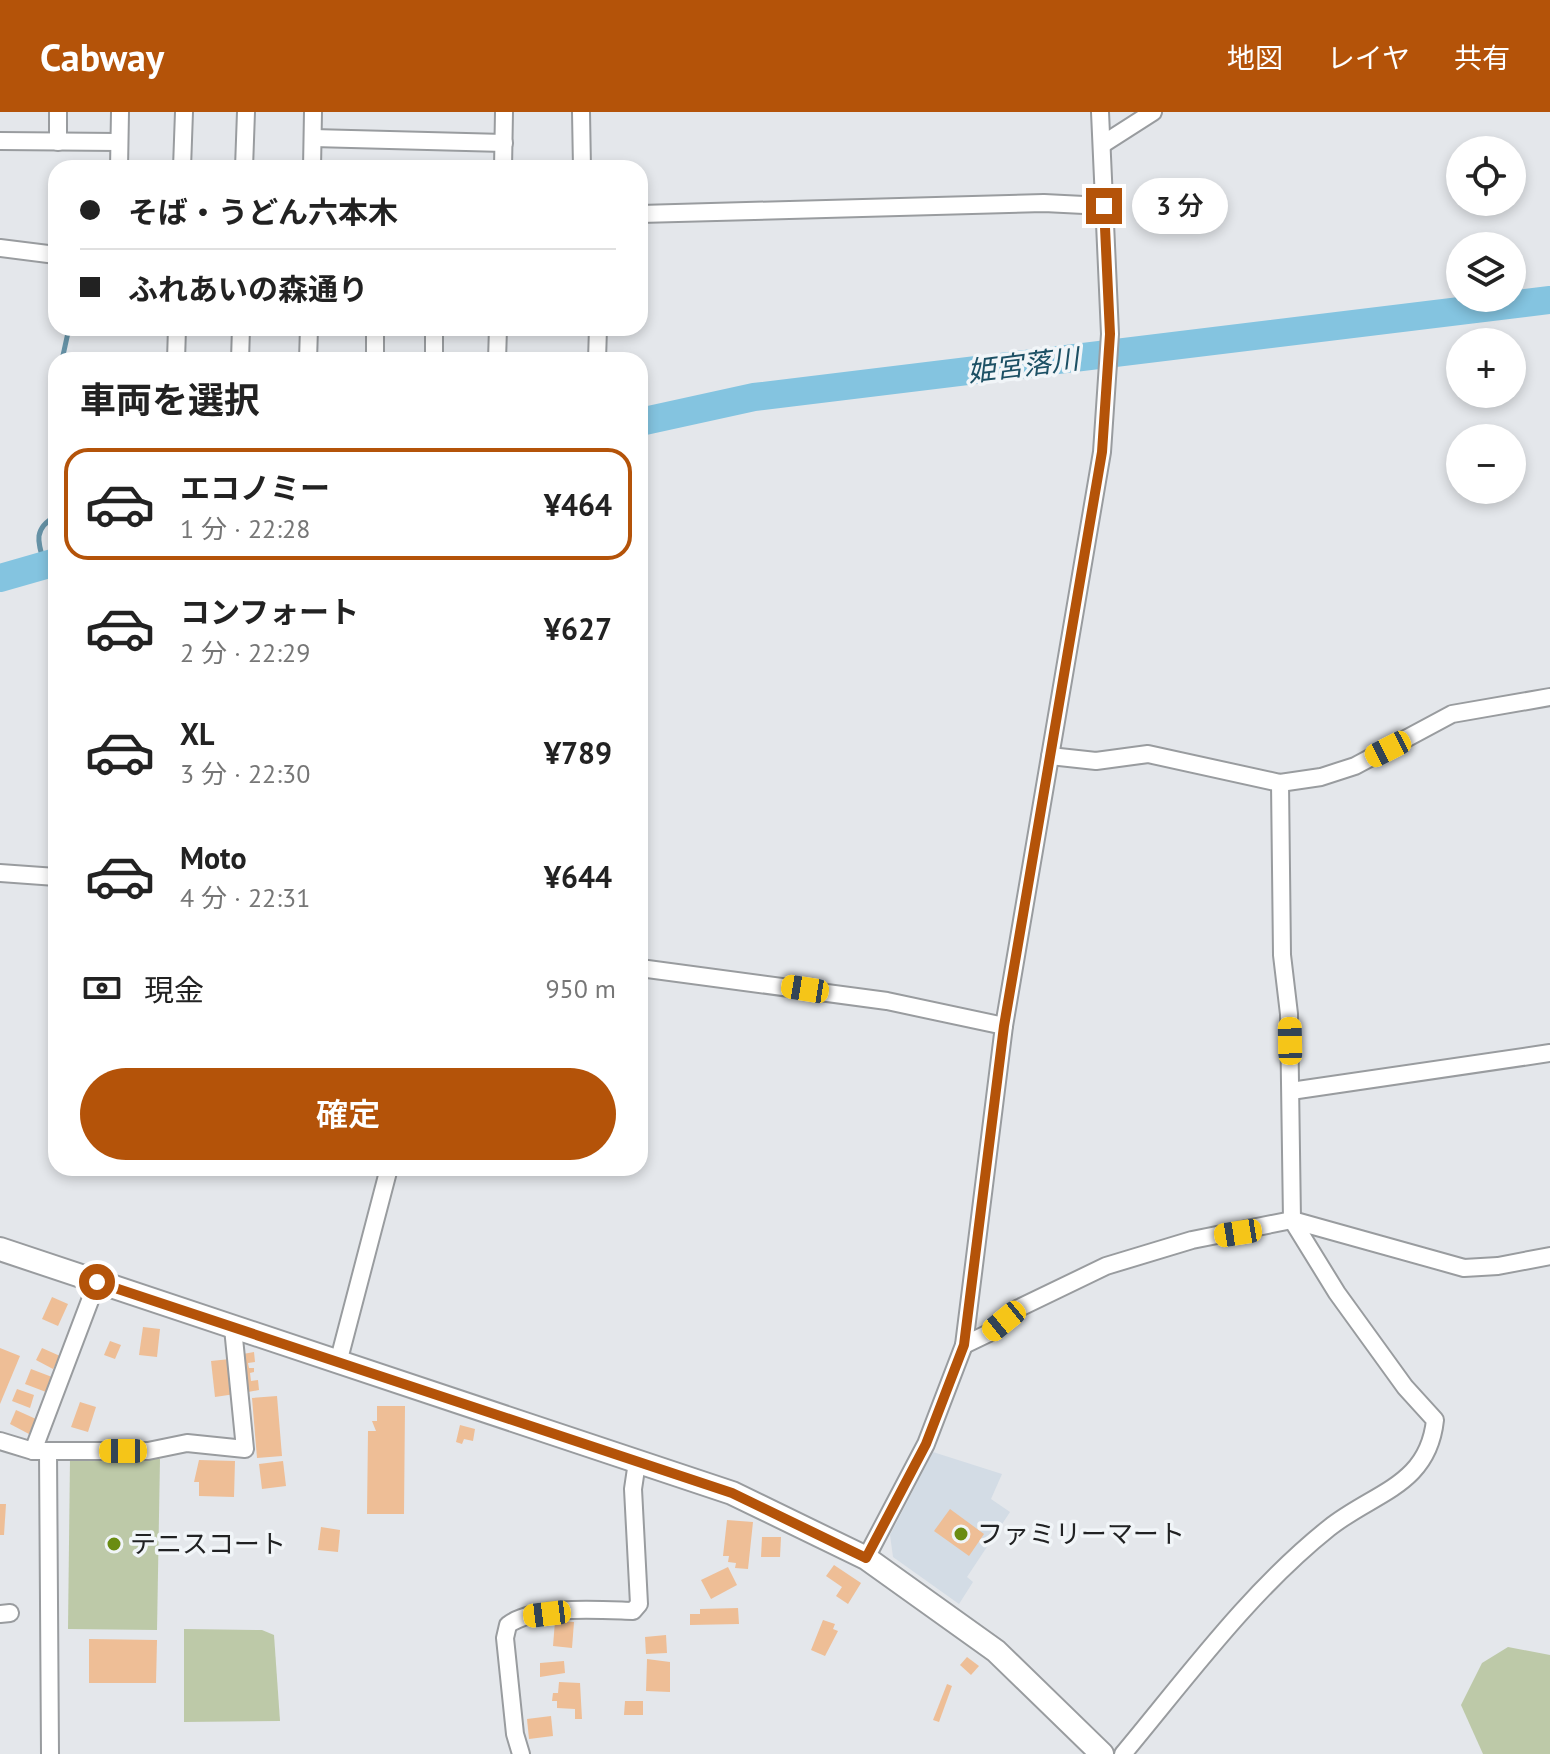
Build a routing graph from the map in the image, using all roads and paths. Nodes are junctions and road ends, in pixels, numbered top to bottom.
1 (58, 112) edge
2 (120, 112) edge
3 (184, 112) edge
4 (246, 112) edge
5 (313, 112) edge
6 (504, 112) edge
7 (581, 112) edge
8 (1100, 112) edge
9 (1153, 112) edge
10 (313, 138) junction
11 (0, 141) edge
12 (58, 142) junction
13 (119, 142) junction
14 (504, 143) junction
15 (1103, 144) junction
16 (119, 160) edge
17 (182, 160) edge
18 (244, 160) edge
19 (312, 160) edge
20 (503, 160) edge
21 (582, 160) edge
22 (1104, 206) junction
23 (648, 214) edge
24 (0, 248) edge
25 (48, 254) edge
26 (1550, 697) edge
27 (1050, 756) junction
28 (1280, 783) junction
29 (0, 873) edge
30 (48, 876) edge
31 (648, 969) edge
32 (1004, 1026) junction
33 (1550, 1053) edge
34 (1291, 1091) junction
35 (387, 1176) edge
36 (1292, 1220) junction
37 (0, 1249) edge
38 (1550, 1256) edge
39 (97, 1282) junction
40 (233, 1328) junction
41 (964, 1345) junction
42 (338, 1363) junction
43 (0, 1441) edge
44 (41, 1451) junction
45 (637, 1462) junction
46 (866, 1558) junction
47 (50, 1754) edge
48 (521, 1754) edge
49 (1102, 1754) edge
50 (1123, 1754) edge

1 - 12 street
2 - 13 street
3 - 17 street
4 - 18 street
5 - 10 street
6 - 14 street
7 - 21 street
8 - 15 street
9 - 15 street
10 - 14 street
10 - 19 street
11 - 12 street
12 - 13 street
13 - 16 street
14 - 20 street
15 - 22 street
22 - 23 street
22 - 27 street
24 - 25 street
26 - 28 street
27 - 28 street
27 - 32 street
28 - 34 street
29 - 30 street
31 - 32 street
32 - 41 street
33 - 34 street
34 - 36 street
35 - 42 street
36 - 38 street
36 - 41 street
36 - 50 street
37 - 39 main road
39 - 40 main road
39 - 44 street
40 - 42 main road
40 - 44 street
41 - 46 street
42 - 45 main road
43 - 44 street
44 - 47 street
45 - 46 main road
45 - 48 street
46 - 49 main road

